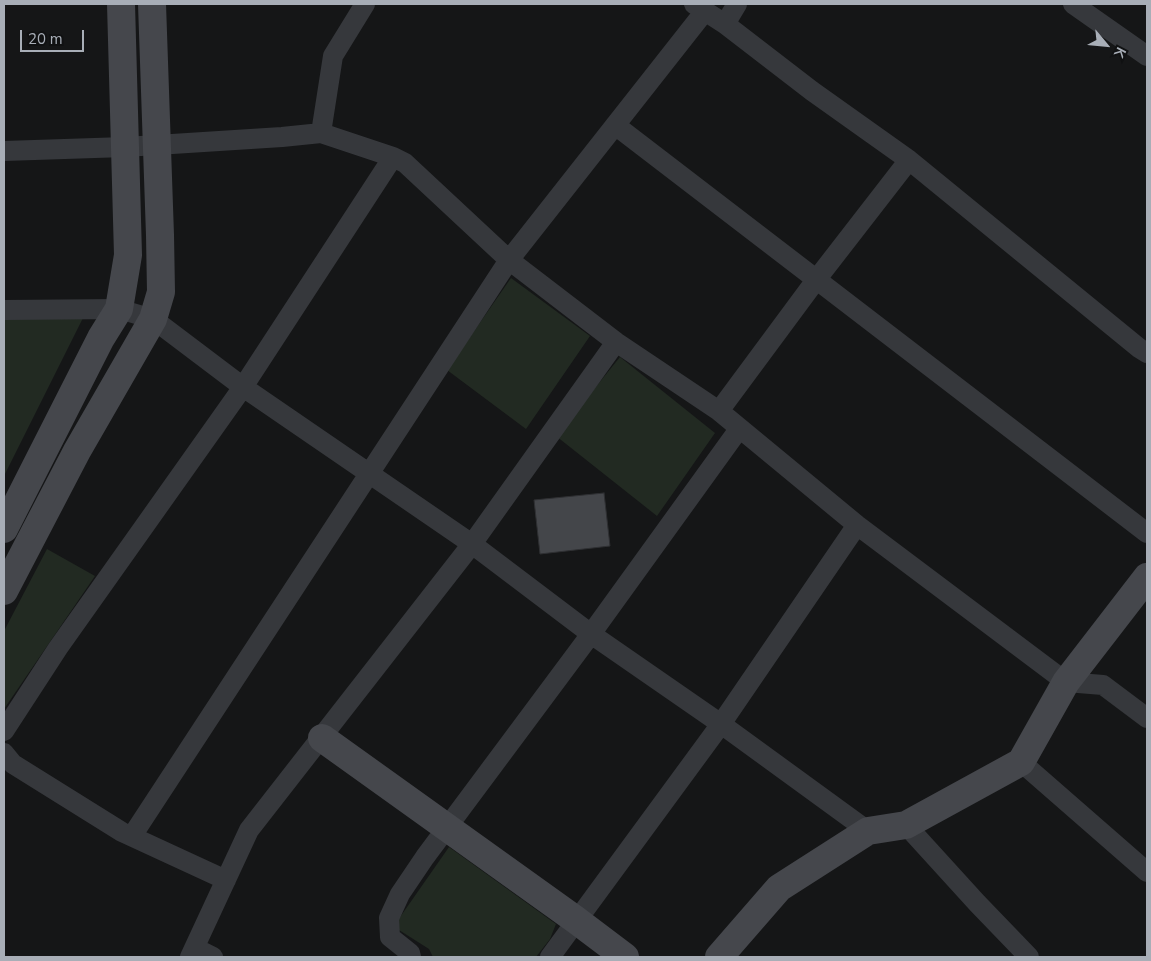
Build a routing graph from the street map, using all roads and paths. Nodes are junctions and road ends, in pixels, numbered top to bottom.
1 (120, 4) edge
2 (152, 4) edge
3 (365, 4) edge
4 (737, 4) edge
5 (1073, 4) edge
6 (700, 7) edge
7 (725, 24) junction
8 (1147, 56) edge
9 (615, 125) junction
10 (320, 133) junction
11 (156, 145) junction
12 (125, 147) junction
13 (4, 150) edge
14 (394, 157) junction
15 (909, 160) junction
16 (509, 260) junction
17 (816, 280) junction
18 (118, 309) junction
19 (4, 310) edge
20 (153, 319) junction
21 (616, 342) junction
22 (1147, 353) edge
23 (243, 387) junction
24 (719, 412) junction
25 (739, 428) junction
26 (369, 474) junction
27 (6, 519) edge
28 (858, 525) junction
29 (1147, 533) edge
30 (472, 544) junction
31 (1147, 577) edge
32 (4, 591) edge
33 (591, 634) junction
34 (1066, 682) junction
35 (1147, 718) edge
36 (721, 724) junction
37 (4, 731) edge
38 (322, 738) junction
39 (4, 753) edge
40 (1021, 762) junction
41 (906, 825) junction
42 (447, 828) junction
43 (868, 831) junction
44 (132, 836) junction
45 (1147, 872) edge
46 (226, 880) junction
47 (576, 920) junction
48 (192, 953) edge
49 (213, 957) edge
50 (411, 957) edge
51 (550, 957) edge
52 (625, 957) edge
53 (719, 957) edge
54 (1029, 957) edge

1 - 12 street
2 - 11 street
3 - 10 street
4 - 7 street
5 - 8 street
6 - 7 street
6 - 9 street
7 - 15 street
9 - 16 street
9 - 17 street
10 - 11 street
10 - 14 street
11 - 12 street
11 - 20 street
12 - 13 street
12 - 18 street
14 - 16 street
14 - 23 street
15 - 17 street
15 - 22 street
16 - 21 street
16 - 26 street
17 - 24 street
17 - 29 street
18 - 19 street
18 - 20 street
18 - 27 street
20 - 23 street
20 - 32 street
21 - 24 street
21 - 30 street
23 - 26 street
23 - 37 street
24 - 25 street
25 - 28 street
25 - 33 street
26 - 30 street
26 - 44 street
28 - 34 street
28 - 36 street
30 - 33 street
30 - 38 street
31 - 34 street
33 - 36 street
33 - 42 street
34 - 35 street
34 - 40 street
36 - 43 street
36 - 47 street
38 - 42 street
38 - 46 street
39 - 44 street
40 - 41 street
40 - 45 street
41 - 43 street
41 - 54 street
42 - 47 street
42 - 50 street
43 - 53 street
44 - 46 street
46 - 48 street
47 - 51 street
47 - 52 street
48 - 49 street

